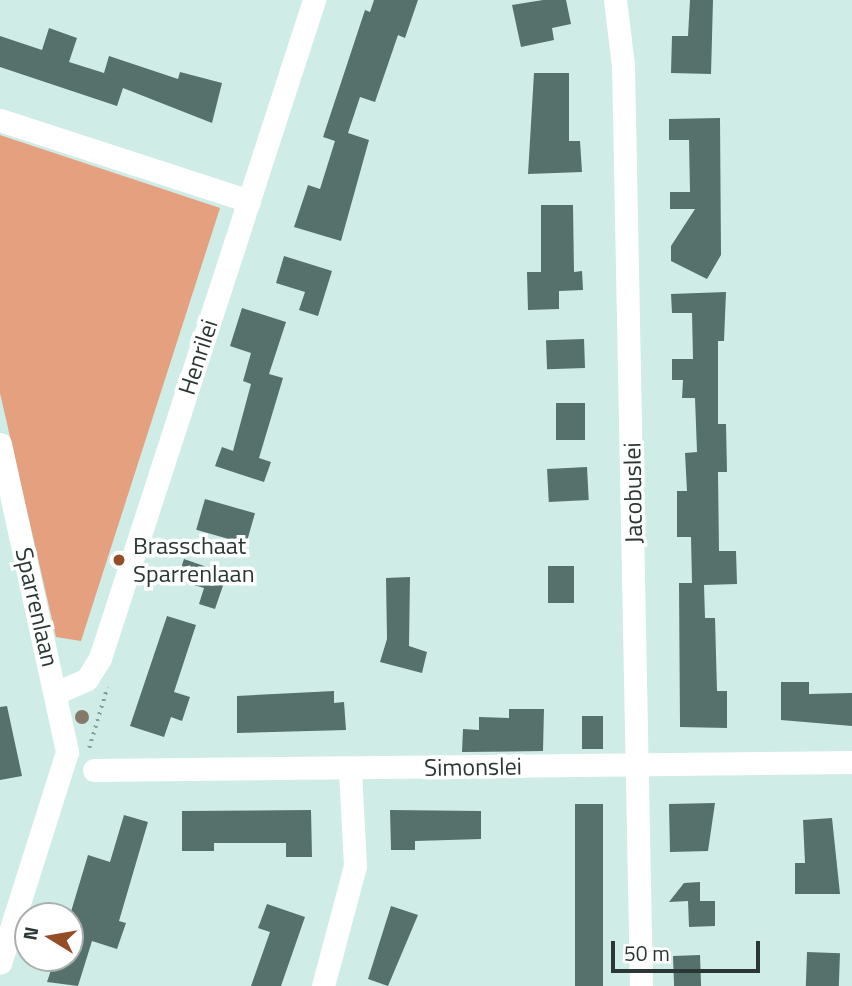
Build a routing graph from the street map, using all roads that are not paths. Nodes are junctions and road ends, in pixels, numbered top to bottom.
1 (314, 0) edge
2 (615, 0) edge
3 (0, 120) edge
4 (249, 201) junction
5 (0, 444) edge
6 (56, 693) junction
7 (852, 762) edge
8 (637, 763) junction
9 (94, 770) dead end
10 (350, 770) junction
11 (0, 963) edge
12 (323, 986) edge
13 (641, 986) edge

1 - 4 street, Henrilei
2 - 8 street, Jacobuslei
3 - 4 street
4 - 6 street, Henrilei
5 - 6 street, Sparrenlaan
6 - 11 street, Sparrenlaan
7 - 8 street, Simonslei
8 - 10 street, Simonslei
8 - 13 street, Jacobuslei
9 - 10 street, Simonslei
10 - 12 street

